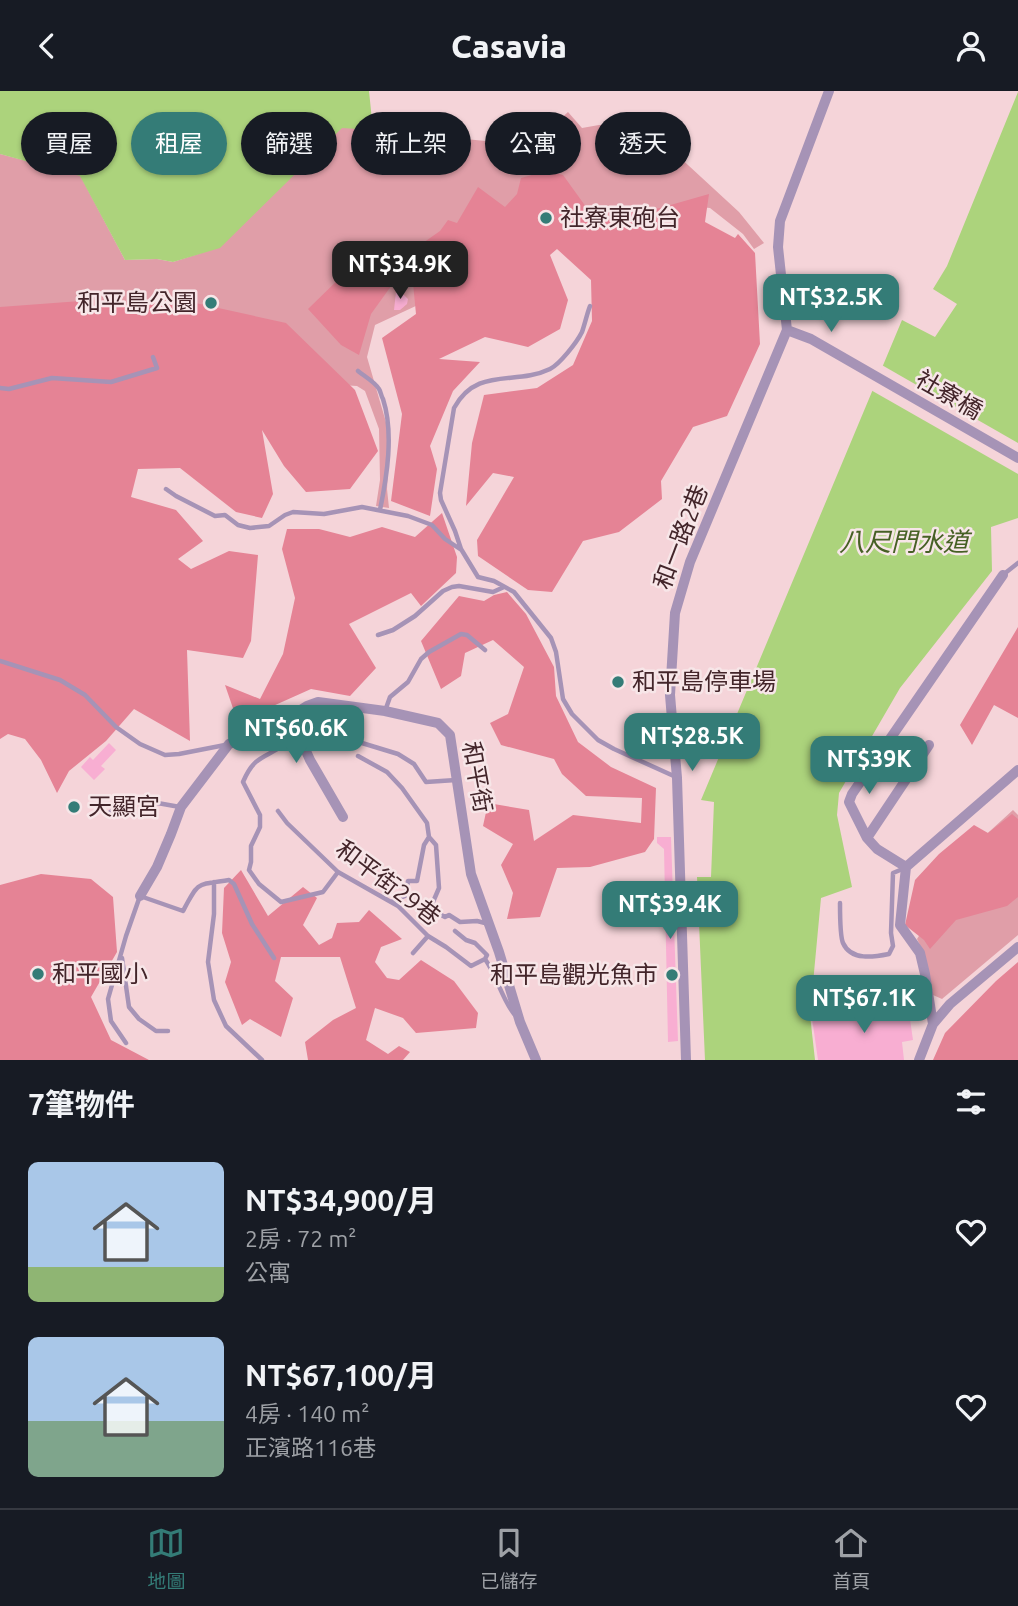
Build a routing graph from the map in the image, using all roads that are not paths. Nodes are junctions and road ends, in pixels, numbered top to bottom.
1 (829, 91) edge
2 (590, 306) dead end
3 (787, 330) junction
4 (153, 357) dead end
5 (358, 371) dead end
6 (0, 389) edge
7 (1018, 458) edge
8 (166, 489) dead end
9 (380, 510) junction
10 (461, 549) junction
11 (1018, 562) edge
12 (1003, 575) joint
13 (505, 587) junction
14 (378, 635) dead end
15 (485, 650) dead end
16 (0, 661) edge
17 (307, 706) junction
18 (385, 711) junction
19 (298, 733) junction
20 (339, 736) dead end
21 (229, 744) junction
22 (929, 745) dead end
23 (358, 756) dead end
24 (1018, 770) edge
25 (677, 778) junction
26 (457, 780) junction
27 (181, 807) junction
28 (278, 810) dead end
29 (108, 814) dead end
30 (343, 817) dead end
31 (429, 837) junction
32 (866, 838) junction
33 (906, 867) junction
34 (338, 871) junction
35 (214, 882) junction
36 (140, 896) junction
37 (390, 902) junction
38 (840, 902) dead end
39 (490, 924) junction
40 (455, 931) dead end
41 (428, 936) junction
42 (1018, 947) edge
43 (121, 953) junction
44 (413, 953) dead end
45 (274, 958) dead end
46 (485, 959) junction
47 (520, 1022) junction
48 (933, 1024) junction
49 (168, 1031) dead end
50 (126, 1043) dead end
51 (533, 1059) edge
52 (262, 1060) edge
53 (686, 1060) edge
54 (919, 1060) edge

1 - 3 street, 和一路2巷
2 - 10 lane
3 - 7 street, 社寮橋
3 - 25 street, 和一路2巷
4 - 6 lane
5 - 9 lane
8 - 9 lane
9 - 10 lane
10 - 13 lane
11 - 12 lane
12 - 32 street
13 - 14 lane
13 - 25 lane
15 - 18 lane
16 - 21 lane
17 - 18 street, 和平街
17 - 19 street
17 - 21 street
18 - 26 street, 和平街
19 - 30 street
19 - 34 lane
20 - 26 lane
21 - 27 street
22 - 32 street
23 - 31 lane
24 - 33 street
25 - 53 street, 和一路2巷
26 - 39 street, 和平街
27 - 29 lane
27 - 36 street
28 - 34 lane, 和平街29巷
31 - 37 lane
31 - 39 lane
32 - 33 street
33 - 38 lane
33 - 48 street
34 - 37 lane, 和平街29巷
35 - 36 lane
35 - 45 lane
35 - 52 lane
36 - 43 lane
37 - 41 lane, 和平街29巷
39 - 47 street, 和平街
40 - 46 lane
41 - 44 lane
41 - 46 lane, 和平街29巷
42 - 48 street
43 - 49 lane
43 - 50 lane
46 - 47 lane
47 - 51 street, 和平街
48 - 54 street

